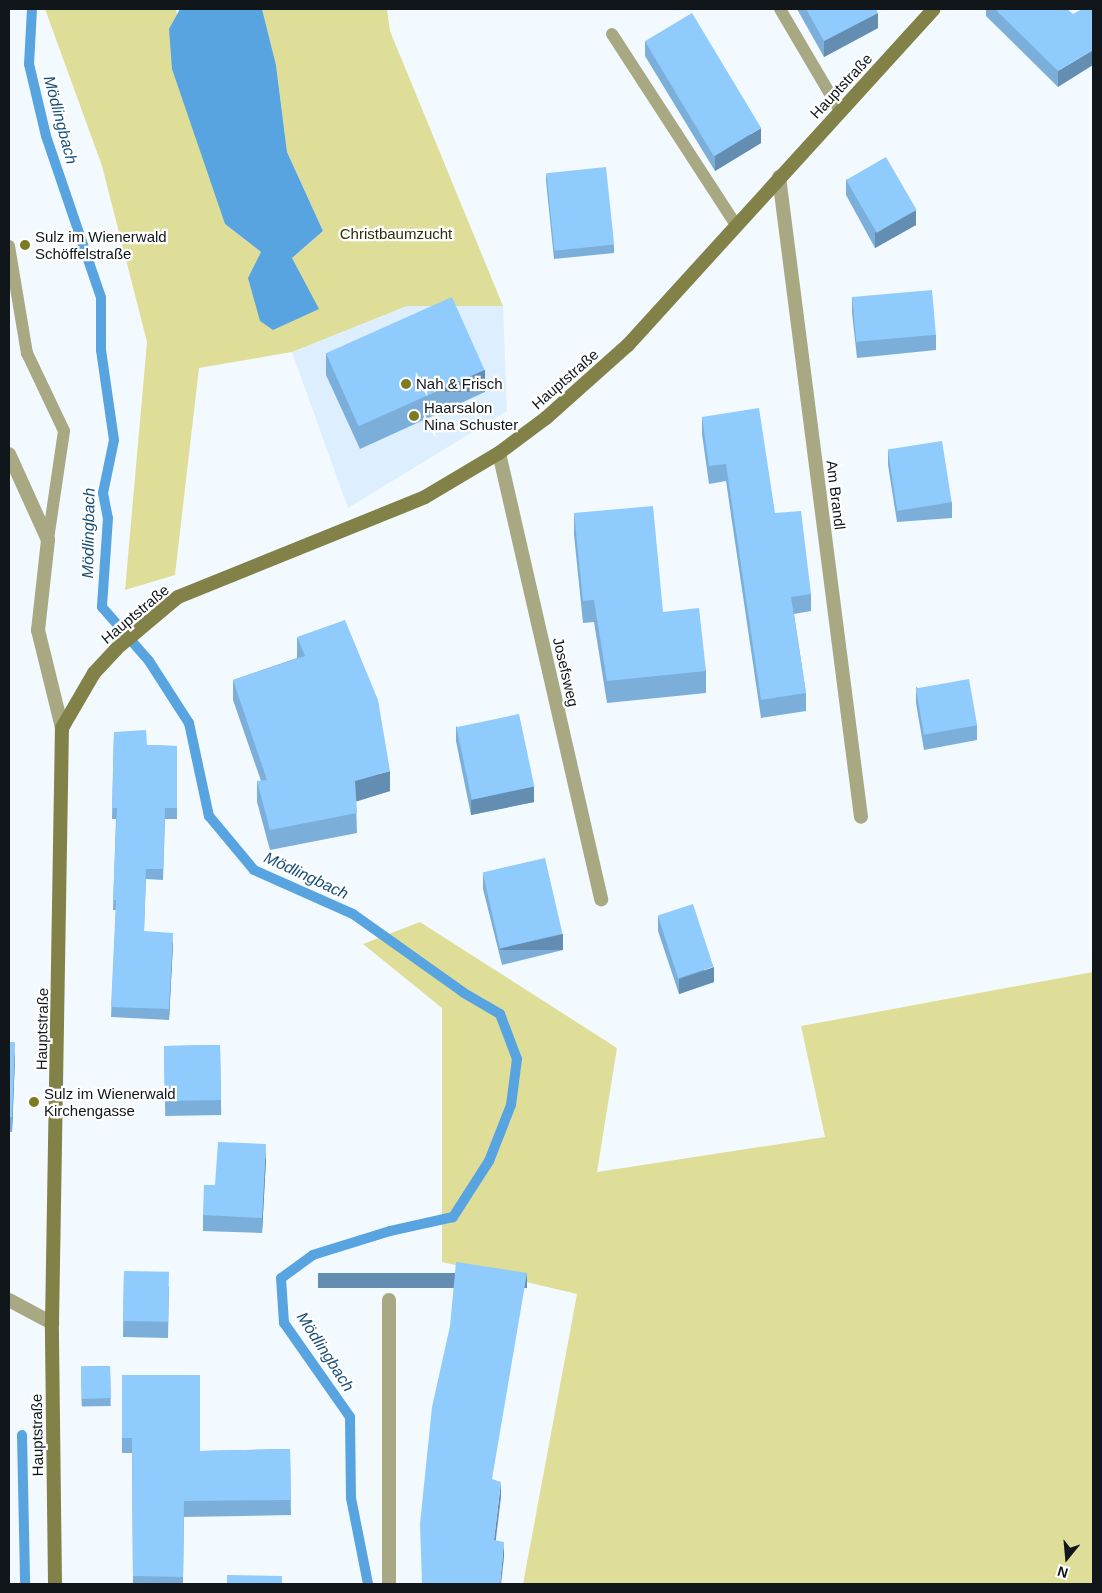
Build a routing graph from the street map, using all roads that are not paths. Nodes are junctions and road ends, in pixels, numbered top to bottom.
1 (780, 9) edge
2 (934, 9) edge
3 (612, 34) dead end
4 (840, 111) junction
5 (779, 177) junction
6 (736, 225) junction
7 (9, 246) edge
8 (499, 453) junction
9 (9, 454) edge
10 (48, 540) junction
11 (62, 728) junction
12 (861, 817) dead end
13 (601, 899) dead end
14 (9, 1300) edge
15 (389, 1300) dead end
16 (52, 1323) junction
17 (55, 1584) edge
18 (389, 1584) edge

1 - 4 lane
2 - 4 main road, Hauptstraße
3 - 6 lane
4 - 5 main road, Hauptstraße
5 - 6 main road, Hauptstraße
5 - 12 street, Am Brandl
6 - 8 main road, Hauptstraße
7 - 10 lane
8 - 11 main road, Hauptstraße
8 - 13 street, Josefsweg
9 - 10 street
10 - 11 street
11 - 16 main road, Hauptstraße
14 - 16 street
15 - 18 street
16 - 17 main road, Hauptstraße

